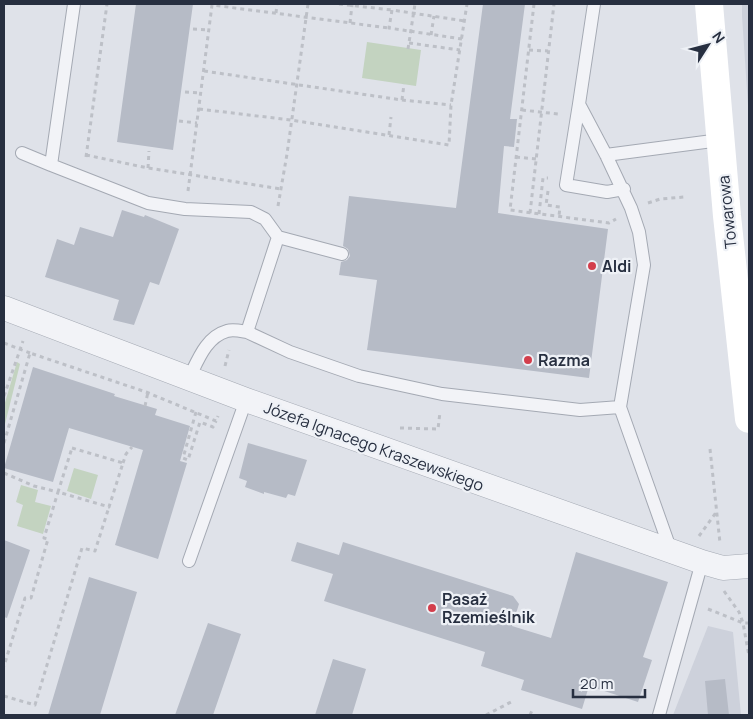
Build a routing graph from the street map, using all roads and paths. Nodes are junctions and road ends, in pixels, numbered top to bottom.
1 (74, 4) edge
2 (107, 4) edge
3 (212, 4) edge
4 (277, 4) edge
5 (308, 4) edge
6 (339, 4) edge
7 (415, 4) edge
8 (467, 4) edge
9 (534, 4) edge
10 (554, 4) edge
11 (594, 4) edge
12 (709, 4) edge
13 (352, 5) junction
14 (392, 10) junction
15 (276, 13) junction
16 (413, 13) junction
17 (434, 16) junction
18 (306, 17) junction
19 (465, 21) junction
20 (350, 23) junction
21 (389, 28) junction
22 (193, 29) dead end
23 (209, 30) junction
24 (411, 31) junction
25 (431, 35) junction
26 (462, 39) junction
27 (409, 43) junction
28 (408, 49) dead end
29 (460, 50) junction
30 (529, 50) junction
31 (548, 52) junction
32 (204, 71) junction
33 (296, 84) junction
34 (404, 84) dead end
35 (185, 92) dead end
36 (201, 93) junction
37 (402, 100) junction
38 (451, 105) junction
39 (199, 109) junction
40 (522, 110) junction
41 (578, 110) junction
42 (541, 113) junction
43 (392, 117) dead end
44 (291, 120) junction
45 (179, 122) dead end
46 (197, 123) junction
47 (389, 135) junction
48 (720, 140) junction
49 (149, 151) dead end
50 (22, 153) dead end
51 (86, 155) junction
52 (606, 155) junction
53 (516, 157) junction
54 (536, 159) junction
55 (51, 165) junction
56 (148, 168) junction
57 (191, 174) junction
58 (82, 177) junction
59 (549, 179) dead end
60 (548, 187) dead end
61 (280, 189) junction
62 (624, 189) junction
63 (185, 209) junction
64 (530, 213) junction
65 (539, 214) junction
66 (552, 215) dead end
67 (559, 216) dead end
68 (278, 237) junction
69 (342, 254) dead end
70 (5, 311) edge
71 (241, 331) junction
72 (4, 343) edge
73 (19, 349) junction
74 (30, 353) junction
75 (189, 378) junction
76 (148, 392) junction
77 (442, 394) junction
78 (4, 396) edge
79 (237, 397) junction
80 (146, 406) dead end
81 (620, 407) junction
82 (196, 412) junction
83 (207, 416) dead end
84 (749, 419) edge
85 (216, 420) dead end
86 (4, 443) edge
87 (132, 447) dead end
88 (383, 449) junction
89 (122, 462) junction
90 (4, 473) edge
91 (58, 492) junction
92 (109, 507) junction
93 (717, 510) dead end
94 (698, 537) dead end
95 (671, 551) junction
96 (188, 561) dead end
97 (702, 562) junction
98 (749, 566) edge
99 (705, 608) dead end
100 (749, 623) edge
101 (4, 666) edge
102 (4, 696) edge
103 (513, 701) dead end
104 (533, 708) dead end
105 (486, 715) edge
106 (530, 715) edge
107 (659, 715) edge

1 - 55 lane
2 - 51 path
3 - 15 path
3 - 23 path
4 - 15 path
5 - 18 path
6 - 13 path
7 - 16 path
8 - 19 path
9 - 30 path
10 - 31 path
11 - 41 lane
12 - 48 main road, Towarowa
13 - 14 path
13 - 20 path
14 - 16 path
14 - 21 path
15 - 18 path
16 - 17 path
16 - 24 path
17 - 19 path
17 - 25 path
18 - 20 path
18 - 33 path
19 - 26 path
20 - 21 path
21 - 24 path
22 - 23 path
23 - 32 path
24 - 25 path
24 - 27 path
25 - 26 path
26 - 29 path
27 - 28 path
27 - 29 path
29 - 38 path
30 - 31 path
30 - 40 path
31 - 42 path
32 - 33 path
32 - 36 path
33 - 37 path
33 - 44 path
34 - 37 path
35 - 36 path
36 - 39 path
37 - 38 path
38 - 47 path
39 - 44 path
39 - 46 path
40 - 42 path
40 - 53 path
41 - 42 path
41 - 52 lane
41 - 62 lane
42 - 54 path
43 - 47 path
44 - 47 path
44 - 61 path
45 - 46 path
46 - 57 path
48 - 52 lane
48 - 84 main road, Towarowa
49 - 56 path
50 - 55 lane
51 - 56 path
51 - 58 path
52 - 62 lane
53 - 54 path
53 - 64 path
54 - 64 path
55 - 58 lane
56 - 57 path
57 - 61 path
57 - 63 path
58 - 63 lane
59 - 65 path
60 - 67 path
61 - 68 path
62 - 81 lane
63 - 68 lane
64 - 65 path
65 - 66 path
68 - 69 lane
68 - 71 lane
70 - 75 street, Józefa Ignacego Kraszewskiego
71 - 75 lane
71 - 77 lane
71 - 79 path
72 - 73 path
73 - 74 path
73 - 78 path
74 - 76 path
74 - 86 path
75 - 79 street, Józefa Ignacego Kraszewskiego
76 - 80 path
76 - 82 path
77 - 81 lane
77 - 88 path
79 - 88 street, Józefa Ignacego Kraszewskiego
79 - 96 lane
81 - 95 lane
82 - 83 path
82 - 85 path
87 - 89 path
88 - 95 street, Józefa Ignacego Kraszewskiego
89 - 91 path
89 - 92 path
90 - 91 path
91 - 92 path
91 - 101 path
92 - 102 path
93 - 94 path
95 - 97 street, Józefa Ignacego Kraszewskiego
97 - 98 street, Józefa Ignacego Kraszewskiego
97 - 107 lane
99 - 100 path
103 - 105 path
104 - 106 path

